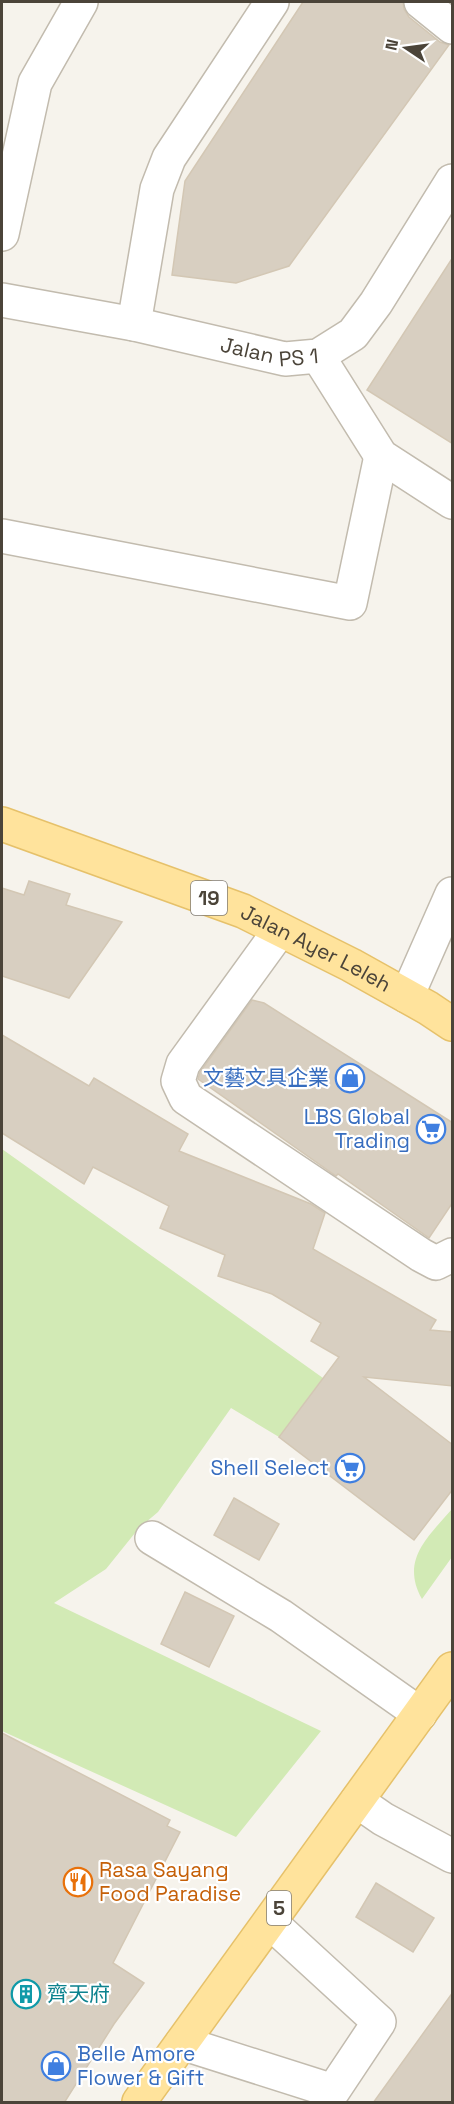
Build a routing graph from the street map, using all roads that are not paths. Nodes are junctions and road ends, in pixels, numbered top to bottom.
1 (81, 2) edge
2 (272, 2) edge
3 (421, 2) edge
4 (453, 27) edge
5 (453, 182) edge
6 (2, 234) edge
7 (2, 300) edge
8 (134, 324) junction
9 (318, 356) junction
10 (381, 456) junction
11 (453, 502) edge
12 (2, 536) edge
13 (2, 824) edge
14 (453, 894) edge
15 (280, 930) junction
16 (407, 996) junction
17 (449, 1020) edge
18 (453, 1255) edge
19 (152, 1538) dead end
20 (453, 1669) edge
21 (420, 1714) junction
22 (357, 1801) junction
23 (453, 1856) edge
24 (270, 1922) junction
25 (182, 2043) junction
26 (139, 2103) edge

1 - 6 street
2 - 8 street
3 - 4 street
5 - 9 street, Jalan PS 1
7 - 8 street, Jalan PS 1
8 - 9 street, Jalan PS 1
9 - 10 street
10 - 11 street
10 - 12 street
13 - 15 main road, Jalan Ayer Leleh / 19
14 - 16 street
15 - 16 main road, Jalan Ayer Leleh / 19
15 - 18 street
16 - 17 main road, Jalan Ayer Leleh / 19
19 - 21 street
20 - 21 main road, 5
21 - 22 main road, 5
22 - 23 street
22 - 24 main road, 5
24 - 25 main road, 5
24 - 25 street
25 - 26 main road, 5

